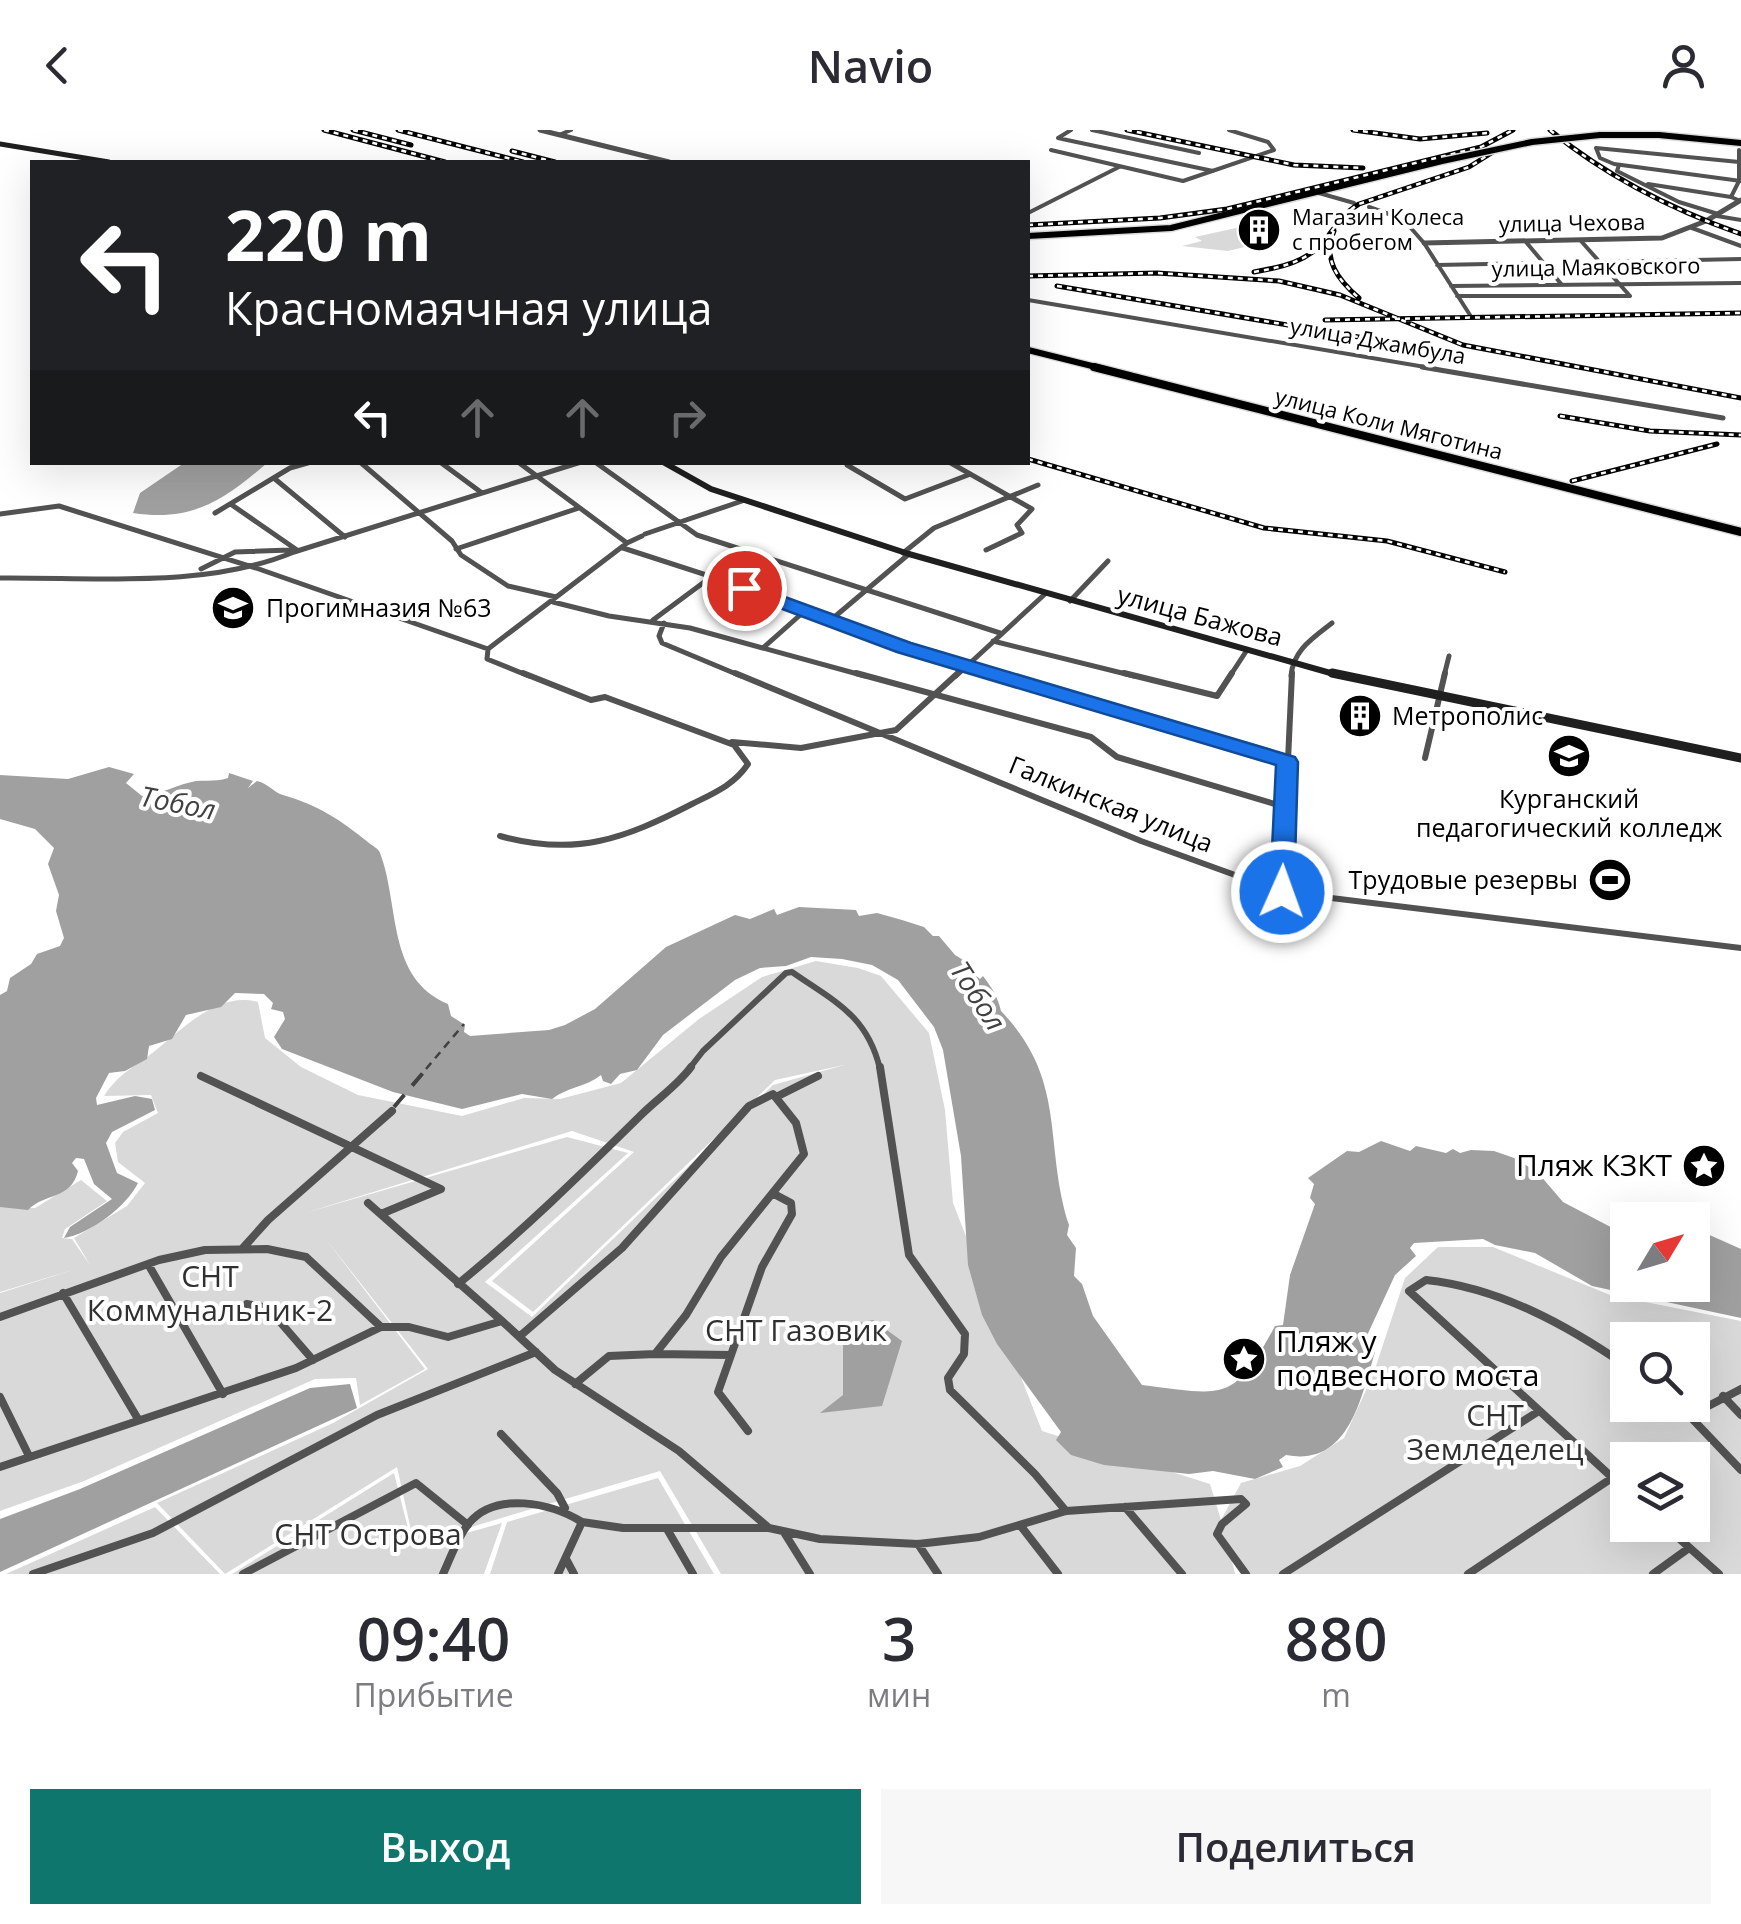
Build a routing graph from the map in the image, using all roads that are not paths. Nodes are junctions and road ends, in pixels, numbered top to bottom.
1 (540, 130) edge
2 (571, 130) edge
3 (1071, 130) edge
4 (1092, 130) edge
5 (1229, 130) edge
6 (559, 134) junction
7 (1067, 140) junction
8 (0, 146) edge
9 (1740, 146) edge
10 (31, 151) junction
11 (1199, 153) dead end
12 (1676, 155) junction
13 (77, 160) edge
14 (95, 160) edge
15 (661, 160) edge
16 (1740, 164) edge
17 (1620, 165) junction
18 (1120, 167) junction
19 (1215, 171) junction
20 (1671, 172) junction
21 (1740, 181) edge
22 (1642, 184) junction
23 (1320, 194) junction
24 (1731, 196) junction
25 (1739, 200) edge
26 (1354, 203) dead end
27 (1369, 208) dead end
28 (1030, 212) edge
29 (1717, 215) junction
30 (1741, 220) edge
31 (1692, 228) junction
32 (1030, 235) edge
33 (1526, 242) junction
34 (1582, 242) junction
35 (1424, 243) junction
36 (1741, 246) edge
37 (1741, 259) edge
38 (1600, 262) junction
39 (1544, 263) junction
40 (1436, 264) junction
41 (1741, 283) edge
42 (1620, 284) junction
43 (1562, 285) junction
44 (1451, 286) junction
45 (1457, 296) junction
46 (1030, 300) edge
47 (1470, 315) dead end
48 (1030, 351) edge
49 (1723, 418) dead end
50 (300, 465) edge
51 (363, 465) edge
52 (444, 465) edge
53 (522, 465) edge
54 (572, 465) edge
55 (600, 465) edge
56 (669, 465) edge
57 (847, 465) edge
58 (954, 465) edge
59 (970, 474) junction
60 (537, 476) junction
61 (275, 479) junction
62 (1038, 486) dead end
63 (483, 494) junction
64 (1010, 497) junction
65 (742, 501) junction
66 (232, 505) junction
67 (580, 508) junction
68 (0, 514) edge
69 (215, 514) dead end
70 (419, 514) junction
71 (681, 521) junction
72 (1741, 532) edge
73 (346, 538) junction
74 (625, 546) junction
75 (456, 549) junction
76 (298, 550) junction
77 (986, 550) dead end
78 (906, 554) junction
79 (222, 557) junction
80 (1108, 561) dead end
81 (256, 568) junction
82 (196, 572) junction
83 (712, 577) junction
84 (0, 578) edge
85 (866, 591) junction
86 (1045, 594) junction
87 (554, 600) junction
88 (1070, 600) junction
89 (808, 608) junction
90 (831, 619) junction
91 (652, 620) junction
92 (664, 623) junction
93 (1332, 623) dead end
94 (1000, 633) junction
95 (992, 640) junction
96 (762, 648) junction
97 (488, 649) junction
98 (1247, 650) junction
99 (1449, 656) dead end
100 (1292, 662) junction
101 (964, 667) junction
102 (934, 696) junction
103 (1438, 700) junction
104 (886, 734) junction
105 (721, 740) junction
106 (1425, 758) dead end
107 (1741, 758) edge
108 (1287, 762) junction
109 (1285, 806) junction
110 (500, 836) dead end
111 (1282, 892) junction
112 (1741, 948) edge
113 (201, 1076) dead end
114 (818, 1076) dead end
115 (776, 1097) junction
116 (392, 1110) dead end
117 (349, 1146) junction
118 (774, 1194) junction
119 (368, 1202) dead end
120 (380, 1214) junction
121 (241, 1250) junction
122 (148, 1264) junction
123 (458, 1284) junction
124 (63, 1293) junction
125 (247, 1304) dead end
126 (0, 1318) edge
127 (502, 1321) junction
128 (381, 1327) junction
129 (520, 1336) junction
130 (536, 1352) junction
131 (655, 1354) junction
132 (731, 1354) junction
133 (1610, 1357) edge
134 (314, 1360) junction
135 (574, 1384) junction
136 (1741, 1388) edge
137 (223, 1394) junction
138 (1723, 1396) junction
139 (0, 1397) edge
140 (1710, 1404) edge
141 (1539, 1411) junction
142 (1741, 1415) edge
143 (138, 1419) junction
144 (1697, 1422) edge
145 (748, 1431) dead end
146 (501, 1434) dead end
147 (28, 1456) junction
148 (0, 1467) edge
149 (1741, 1470) edge
150 (1610, 1476) edge
151 (1610, 1479) edge
152 (1124, 1506) junction
153 (566, 1509) junction
154 (1066, 1511) junction
155 (582, 1522) junction
156 (468, 1524) junction
157 (1020, 1525) junction
158 (666, 1528) junction
159 (769, 1528) junction
160 (785, 1534) junction
161 (1683, 1542) edge
162 (918, 1544) junction
163 (1690, 1548) junction
164 (565, 1558) junction
165 (33, 1574) edge
166 (243, 1574) edge
167 (443, 1574) edge
168 (558, 1574) edge
169 (574, 1574) edge
170 (693, 1574) edge
171 (810, 1574) edge
172 (938, 1574) edge
173 (1058, 1574) edge
174 (1182, 1574) edge
175 (1246, 1574) edge
176 (1283, 1574) edge
177 (1468, 1574) edge
178 (1653, 1574) edge
179 (1719, 1574) edge

1 - 6 street
2 - 6 street
3 - 7 street
4 - 11 street
5 - 19 street
6 - 15 street
7 - 18 street
7 - 19 street
8 - 10 main road
9 - 16 street
9 - 23 main road, bridge
10 - 13 main road
10 - 14 main road
12 - 16 street
12 - 17 street
12 - 20 street
16 - 21 street
17 - 20 street
17 - 22 street
18 - 19 street
18 - 28 street
20 - 21 street
21 - 24 street
22 - 24 street
22 - 29 street
23 - 26 street
23 - 32 main road
24 - 25 street
25 - 29 street, улица Чехова
27 - 35 street
29 - 30 street
29 - 31 street, улица Чехова
31 - 34 street, улица Чехова
31 - 36 street
33 - 34 street, улица Чехова
33 - 35 street, улица Чехова
33 - 39 street
34 - 38 street
35 - 40 street
37 - 38 street
38 - 42 street
39 - 40 street
39 - 43 street
40 - 44 street
41 - 42 street, улица Маяковского
42 - 43 street, улица Маяковского
42 - 45 street
43 - 44 street, улица Маяковского
44 - 45 street
45 - 47 street
46 - 49 street, улица Джамбула
48 - 72 main road, улица Коли Мяготина
50 - 61 street
51 - 70 street
52 - 63 street
53 - 60 street
54 - 60 street
55 - 71 street
56 - 65 main road, улица Бажова
57 - 59 street
58 - 59 street
59 - 64 street
60 - 63 street
60 - 67 street
61 - 66 street
61 - 73 street
62 - 64 street
63 - 70 street
64 - 77 street
64 - 78 street
65 - 71 street
65 - 78 main road, улица Бажова
66 - 69 street
66 - 76 street
67 - 74 street
67 - 75 street
68 - 79 street
70 - 73 street
70 - 75 street
71 - 74 street
71 - 85 street
73 - 76 street
74 - 83 street
74 - 87 street
75 - 87 street
76 - 79 street
76 - 81 street
78 - 85 street
78 - 86 main road, улица Бажова
79 - 81 street
79 - 82 street
80 - 88 street
81 - 82 street
81 - 97 street
82 - 84 street
83 - 89 street
83 - 91 street
85 - 90 street
85 - 94 street
86 - 88 main road, улица Бажова
86 - 94 street
87 - 91 street
87 - 97 street
88 - 98 main road, улица Бажова
89 - 90 street
89 - 96 street
90 - 101 street
91 - 92 street
92 - 96 street
92 - 104 street, Галкинская улица
93 - 100 street
94 - 95 street
95 - 98 street
95 - 101 street
96 - 102 street
97 - 105 street
98 - 100 main road, улица Бажова
99 - 103 street
100 - 103 main road, улица Бажова
100 - 108 street
101 - 102 street
101 - 108 street
102 - 104 street
102 - 109 street
103 - 106 street
103 - 107 main road, улица Бажова
104 - 105 street
104 - 111 street, Галкинская улица
105 - 110 street
108 - 109 street
109 - 111 street
111 - 112 street, Галкинская улица
113 - 117 street
114 - 115 street
115 - 118 street
115 - 129 street
116 - 117 street
117 - 120 street
117 - 121 street
118 - 131 street
118 - 132 street
119 - 120 street
120 - 123 street
121 - 122 street
121 - 128 street
122 - 124 street
122 - 137 street
123 - 127 street
123 - 154 street
124 - 126 street
124 - 143 street
125 - 134 street
127 - 128 street
127 - 129 street
128 - 134 street
129 - 130 street
130 - 135 street
130 - 165 street
131 - 132 street
131 - 135 street
132 - 145 street
133 - 141 street
134 - 137 street
135 - 159 street
136 - 138 street
137 - 143 street
138 - 140 street
138 - 142 street
139 - 147 street
141 - 150 street
141 - 176 street
143 - 147 street
144 - 149 street
146 - 153 street
147 - 148 street
151 - 177 street
152 - 154 street
152 - 174 street
152 - 175 street
153 - 155 street
153 - 156 street
154 - 157 street
155 - 158 street
155 - 164 street
156 - 166 street
156 - 167 street
157 - 162 street
157 - 173 street
158 - 159 street
158 - 170 street
159 - 160 street
160 - 162 street
160 - 171 street
161 - 163 street
162 - 172 street
163 - 178 street
163 - 179 street
164 - 168 street
164 - 169 street

